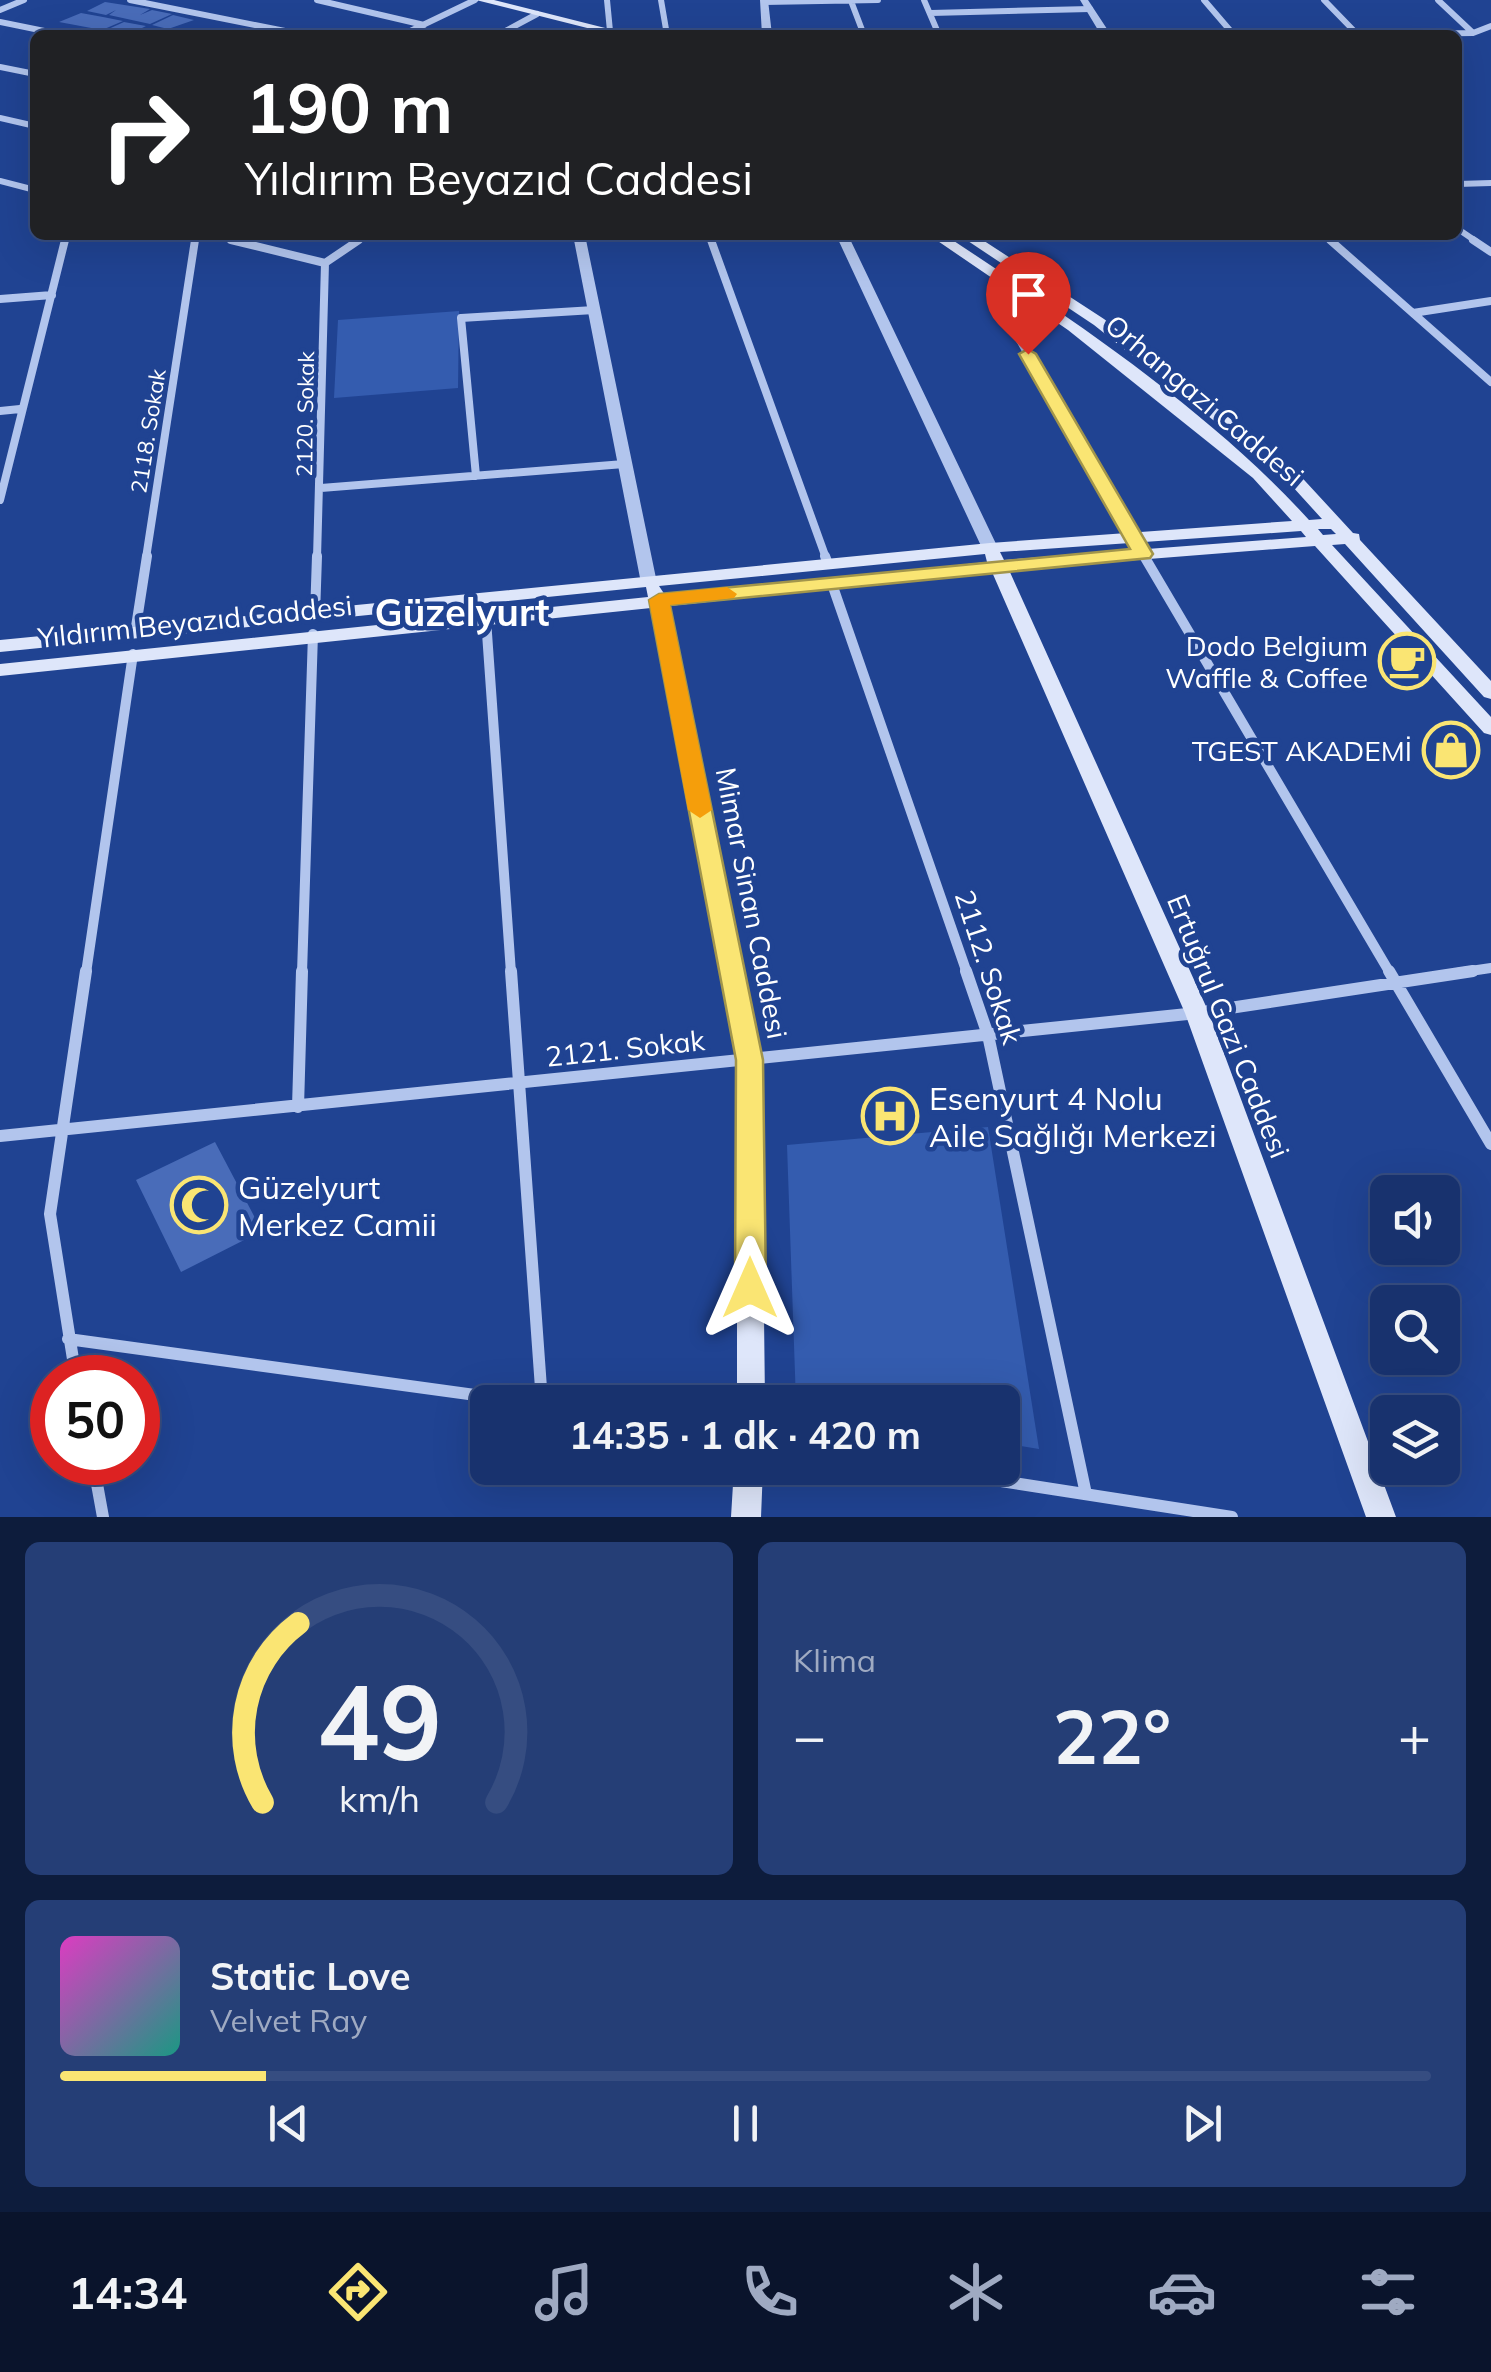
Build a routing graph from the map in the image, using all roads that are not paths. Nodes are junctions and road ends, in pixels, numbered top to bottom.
1 (24, 0) edge
2 (130, 0) edge
3 (317, 0) edge
4 (478, 0) edge
5 (607, 0) edge
6 (661, 0) edge
7 (878, 0) edge
8 (924, 0) edge
9 (1204, 0) edge
10 (1324, 0) edge
11 (1438, 0) edge
12 (764, 1) edge
13 (851, 1) edge
14 (496, 2) edge
15 (1086, 5) edge
16 (0, 10) edge
17 (931, 13) junction
18 (538, 14) junction
19 (0, 22) edge
20 (424, 24) junction
21 (1491, 26) edge
22 (39, 30) edge
23 (280, 30) edge
24 (412, 30) edge
25 (508, 30) edge
26 (595, 30) edge
27 (606, 30) edge
28 (665, 30) edge
29 (767, 30) edge
30 (862, 30) edge
31 (937, 30) edge
32 (1103, 30) edge
33 (1230, 30) edge
34 (1354, 30) edge
35 (1462, 33) edge
36 (1473, 33) junction
37 (0, 66) edge
38 (30, 73) edge
39 (0, 118) edge
40 (30, 125) edge
41 (0, 181) edge
42 (1491, 182) edge
43 (1462, 184) edge
44 (30, 189) edge
45 (1462, 232) edge
46 (65, 240) edge
47 (195, 240) edge
48 (233, 240) edge
49 (359, 240) edge
50 (580, 240) edge
51 (710, 240) edge
52 (844, 240) edge
53 (943, 240) edge
54 (974, 240) edge
55 (1331, 240) edge
56 (1491, 252) edge
57 (326, 263) junction
58 (1021, 292) junction
59 (52, 295) junction
60 (0, 299) edge
61 (1491, 301) edge
62 (594, 310) junction
63 (1413, 313) junction
64 (1491, 368) edge
65 (1477, 370) junction
66 (1491, 382) edge
67 (20, 409) junction
68 (0, 411) edge
69 (624, 464) junction
70 (476, 476) junction
71 (321, 488) junction
72 (0, 500) edge
73 (1306, 523) junction
74 (1338, 523) junction
75 (1130, 536) junction
76 (1353, 538) junction
77 (1325, 542) junction
78 (1143, 554) junction
79 (994, 557) junction
80 (830, 574) junction
81 (654, 591) junction
82 (486, 618) junction
83 (314, 625) junction
84 (135, 633) junction
85 (0, 646) edge
86 (133, 654) junction
87 (0, 670) edge
88 (1491, 693) edge
89 (1491, 729) edge
90 (1491, 968) edge
91 (1396, 984) junction
92 (1197, 1013) junction
93 (988, 1035) junction
94 (749, 1060) junction
95 (519, 1084) junction
96 (298, 1108) junction
97 (63, 1132) junction
98 (0, 1136) edge
99 (1491, 1144) edge
100 (68, 1338) junction
101 (71, 1355) edge
102 (541, 1385) edge
103 (751, 1385) edge
104 (470, 1394) edge
105 (1020, 1484) edge
106 (97, 1485) edge
107 (749, 1485) edge
108 (1086, 1494) junction
109 (103, 1517) edge
110 (746, 1517) edge
111 (1232, 1517) edge
112 (1381, 1517) edge

1 - 16 street
2 - 23 street
3 - 20 street
4 - 14 main road
4 - 20 street
5 - 27 street
6 - 28 street
7 - 13 street
8 - 17 street
9 - 33 street
10 - 34 street
11 - 36 street
12 - 13 street
12 - 29 street
13 - 30 street
14 - 18 main road
15 - 17 street
15 - 32 street
17 - 31 street
18 - 25 street
18 - 26 main road
19 - 22 street
20 - 24 street
21 - 36 street
35 - 36 street
37 - 38 street
39 - 40 street
41 - 44 street
42 - 43 street
45 - 56 street
46 - 59 street
47 - 84 street, 2118. Sokak
48 - 57 street
49 - 57 street
50 - 62 street, Mimar Sinan Caddesi
51 - 80 street, 2112. Sokak
52 - 79 street, Ertuğrul Gazi Caddesi
53 - 58 main road, Orhangazi Caddesi
54 - 74 main road
55 - 63 street
57 - 71 street, 2120. Sokak
58 - 73 main road, Orhangazi Caddesi
58 - 75 street
59 - 60 street
59 - 67 street
61 - 63 street
62 - 69 street, Mimar Sinan Caddesi
62 - 70 street
63 - 65 street
64 - 65 street
65 - 66 street
67 - 68 street
67 - 72 street
69 - 70 street
69 - 81 street, Mimar Sinan Caddesi
70 - 71 street
71 - 83 street, 2120. Sokak
73 - 74 main road, Yıldırım Beyazıd Caddesi
73 - 75 main road, Yıldırım Beyazıd Caddesi
73 - 77 main road, Orhangazi Caddesi
74 - 76 main road
75 - 78 main road
75 - 79 main road, Yıldırım Beyazıd Caddesi
76 - 77 main road, Yıldırım Beyazıd Caddesi
76 - 88 main road
77 - 78 main road, Yıldırım Beyazıd Caddesi
77 - 89 main road, Orhangazi Caddesi
78 - 79 main road, Yıldırım Beyazıd Caddesi
78 - 91 street
79 - 80 main road, Yıldırım Beyazıd Caddesi
79 - 92 main road, Ertuğrul Gazi Caddesi
80 - 81 main road, Yıldırım Beyazıd Caddesi
80 - 93 street, 2112. Sokak
81 - 82 main road, Yıldırım Beyazıd Caddesi
81 - 83 main road, Yıldırım Beyazıd Caddesi
81 - 94 main road, Mimar Sinan Caddesi
82 - 83 main road, Yıldırım Beyazıd Caddesi
82 - 95 street
83 - 84 main road, Yıldırım Beyazıd Caddesi
83 - 86 main road, Yıldırım Beyazıd Caddesi
83 - 96 street, 2120. Sokak
84 - 85 main road, Yıldırım Beyazıd Caddesi
86 - 87 main road, Yıldırım Beyazıd Caddesi
86 - 97 street
90 - 91 street, 2121. Sokak
91 - 92 street, 2121. Sokak
91 - 99 street
92 - 93 street, 2121. Sokak
92 - 112 main road, Ertuğrul Gazi Caddesi
93 - 94 street, 2121. Sokak
93 - 108 street, 2112. Sokak
94 - 95 street, 2121. Sokak
94 - 103 main road, Mimar Sinan Caddesi
95 - 96 street, 2121. Sokak
95 - 102 street
96 - 97 street, 2121. Sokak
97 - 98 street, 2121. Sokak
97 - 100 street
100 - 101 street
100 - 104 street
105 - 108 street
106 - 109 street
107 - 110 main road
108 - 111 street

